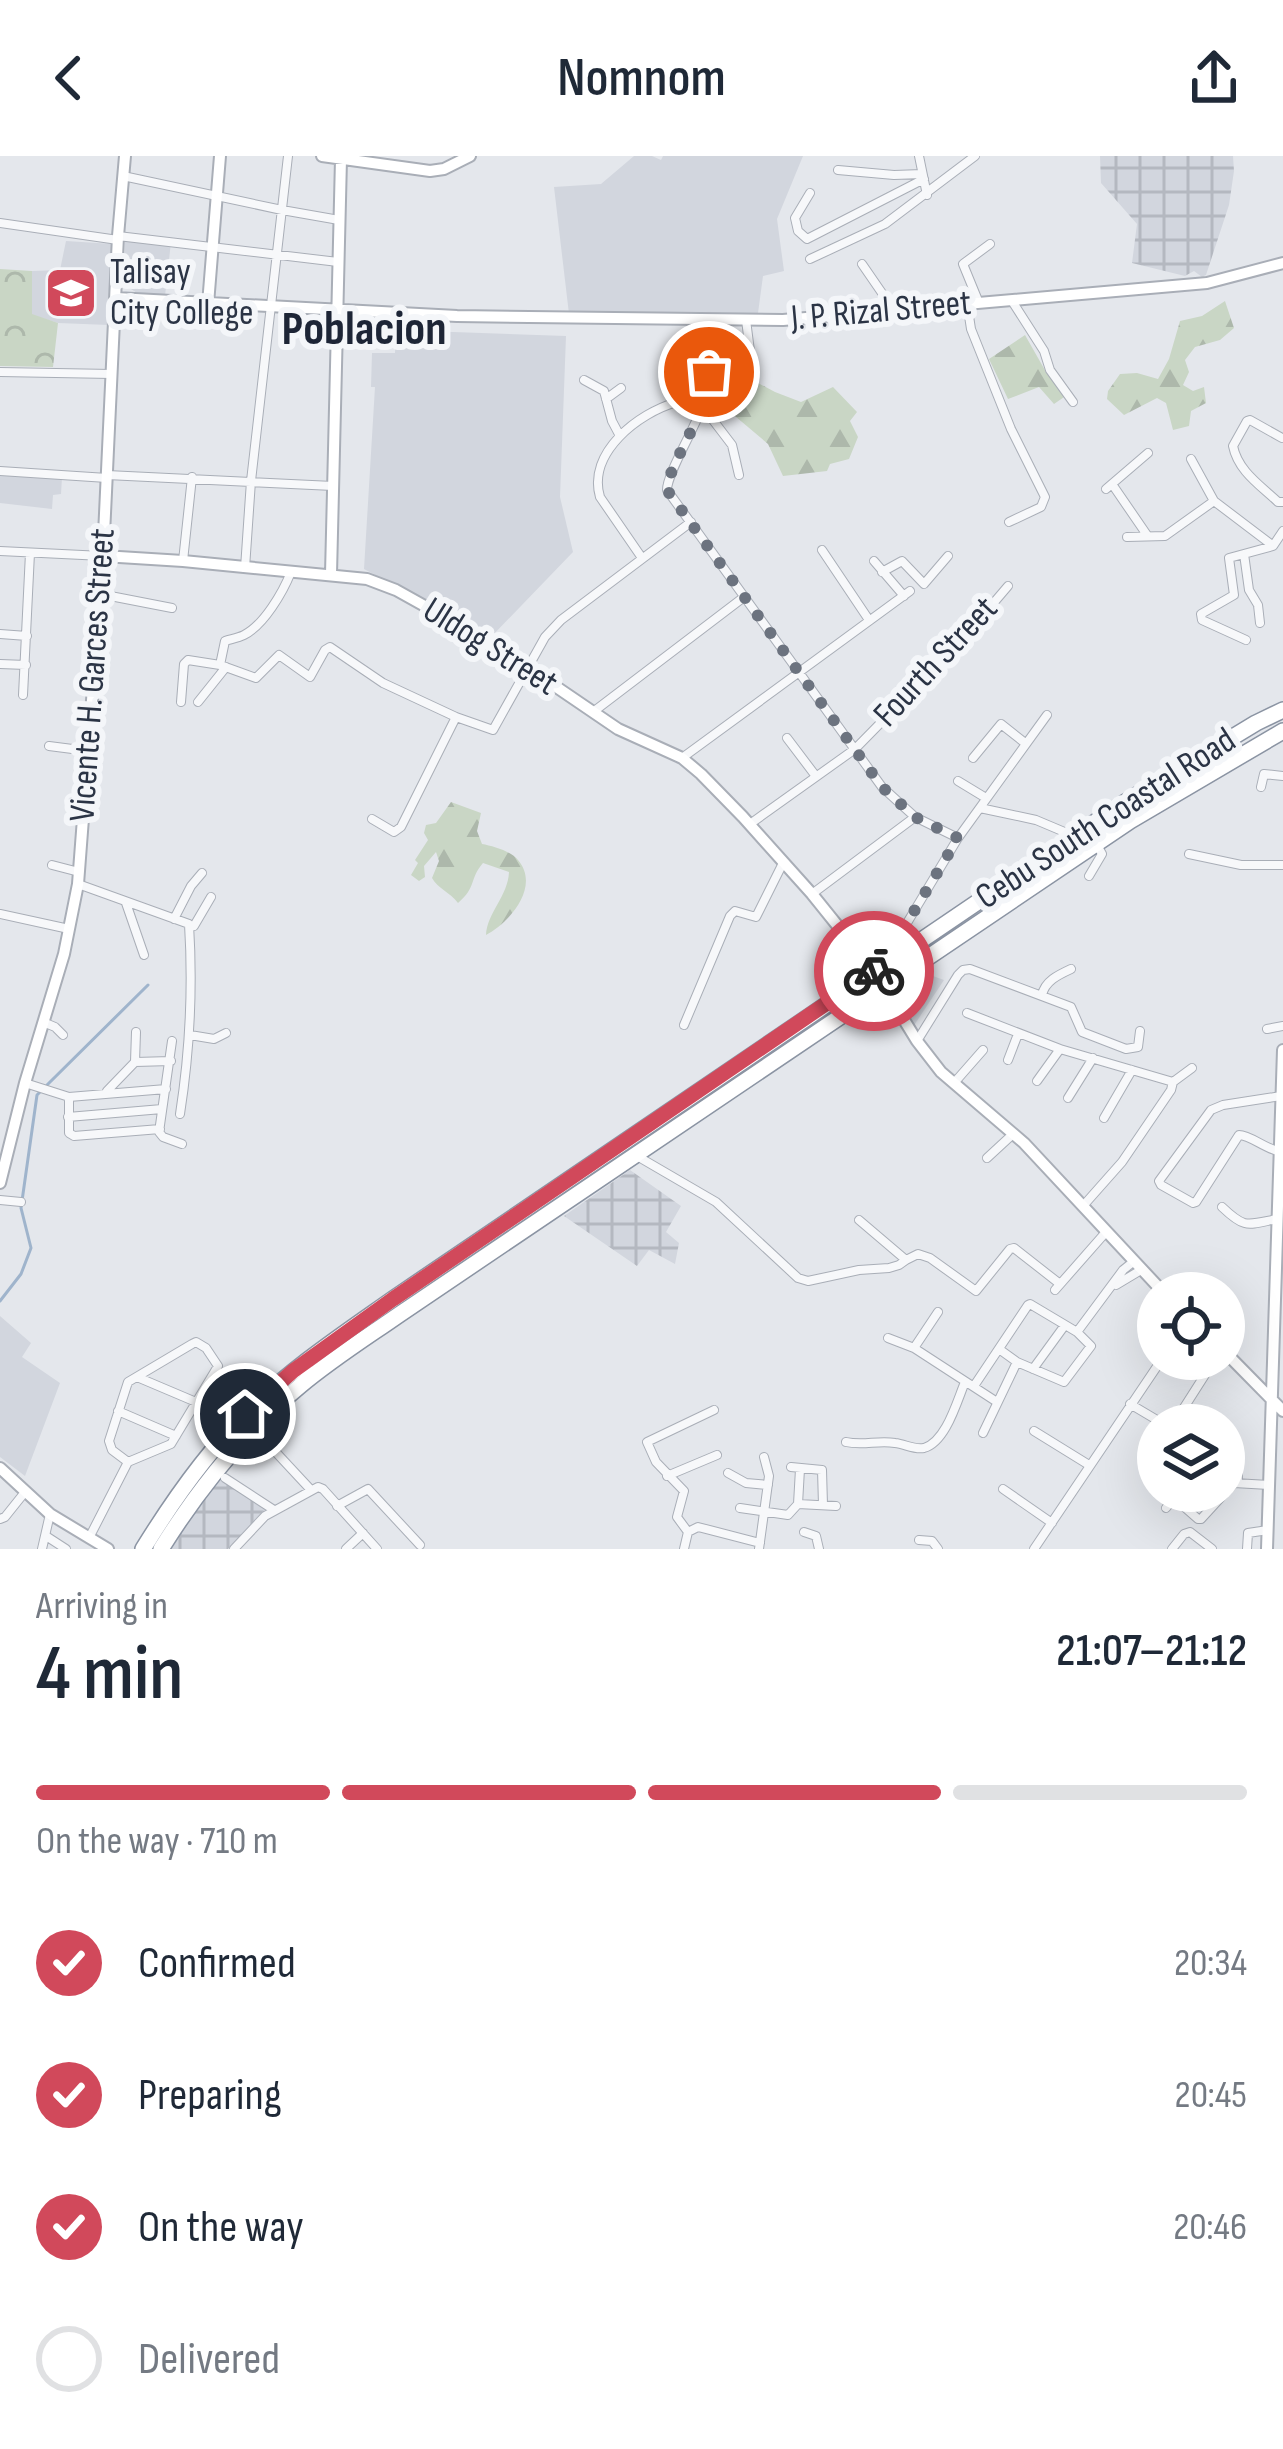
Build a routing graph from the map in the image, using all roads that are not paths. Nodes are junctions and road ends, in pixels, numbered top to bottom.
1 (124, 156) edge
2 (220, 156) edge
3 (288, 156) edge
4 (322, 156) edge
5 (470, 156) edge
6 (919, 156) edge
7 (972, 157) edge
8 (346, 158) edge
9 (838, 170) dead end
10 (123, 176) junction
11 (923, 176) junction
12 (810, 193) dead end
13 (927, 195) junction
14 (216, 197) junction
15 (282, 211) junction
16 (339, 220) junction
17 (0, 224) edge
18 (118, 238) junction
19 (990, 244) dead end
20 (212, 248) junction
21 (278, 254) junction
22 (810, 259) dead end
23 (338, 262) junction
24 (862, 263) dead end
25 (1283, 263) edge
26 (116, 298) junction
27 (1012, 301) junction
28 (973, 303) junction
29 (208, 304) junction
30 (272, 308) junction
31 (894, 310) junction
32 (339, 311) junction
33 (704, 317) junction
34 (746, 320) junction
35 (752, 359) dead end
36 (0, 372) edge
37 (112, 374) junction
38 (584, 380) dead end
39 (620, 388) dead end
40 (606, 399) junction
41 (1073, 402) dead end
42 (702, 407) junction
43 (620, 436) junction
44 (1282, 438) edge
45 (1148, 453) dead end
46 (1191, 459) dead end
47 (0, 471) edge
48 (739, 475) dead end
49 (107, 477) junction
50 (192, 477) junction
51 (251, 481) junction
52 (333, 486) junction
53 (1214, 501) junction
54 (1283, 502) edge
55 (691, 522) junction
56 (1009, 522) dead end
57 (1283, 531) edge
58 (1127, 537) dead end
59 (1148, 537) junction
60 (1273, 546) junction
61 (0, 550) edge
62 (822, 550) dead end
63 (30, 553) junction
64 (1244, 554) junction
65 (103, 556) junction
66 (948, 556) dead end
67 (642, 558) junction
68 (183, 561) junction
69 (874, 561) dead end
70 (245, 568) junction
71 (292, 571) junction
72 (882, 572) junction
73 (331, 574) junction
74 (1007, 586) dead end
75 (100, 594) junction
76 (744, 597) junction
77 (172, 608) dead end
78 (869, 620) junction
79 (1260, 622) dead end
80 (0, 634) edge
81 (27, 636) junction
82 (1246, 640) dead end
83 (0, 664) edge
84 (26, 664) junction
85 (223, 666) junction
86 (527, 667) junction
87 (799, 671) junction
88 (23, 695) dead end
89 (181, 702) dead end
90 (197, 703) dead end
91 (1283, 710) edge
92 (593, 712) junction
93 (1047, 715) dead end
94 (456, 717) junction
95 (1283, 731) edge
96 (787, 738) dead end
97 (1025, 743) junction
98 (49, 746) dead end
99 (855, 749) junction
100 (88, 751) junction
101 (682, 758) junction
102 (973, 758) dead end
103 (815, 775) junction
104 (1283, 776) edge
105 (958, 782) dead end
106 (1261, 787) dead end
107 (986, 798) junction
108 (980, 808) junction
109 (915, 817) junction
110 (372, 819) dead end
111 (750, 824) junction
112 (1074, 836) junction
113 (958, 838) junction
114 (1096, 844) junction
115 (1189, 854) dead end
116 (783, 861) junction
117 (52, 865) dead end
118 (1283, 865) edge
119 (202, 872) dead end
120 (1089, 876) dead end
121 (78, 878) junction
122 (812, 894) junction
123 (211, 897) dead end
124 (125, 901) junction
125 (0, 914) edge
126 (174, 919) junction
127 (194, 926) dead end
128 (69, 929) junction
129 (144, 956) dead end
130 (894, 958) junction
131 (1071, 969) dead end
132 (874, 971) junction
133 (884, 986) junction
134 (1042, 996) junction
135 (967, 1013) dead end
136 (43, 1022) junction
137 (684, 1025) dead end
138 (1283, 1026) edge
139 (1267, 1029) dead end
140 (1140, 1030) dead end
141 (136, 1032) dead end
142 (226, 1033) dead end
143 (1018, 1034) junction
144 (63, 1035) dead end
145 (190, 1035) junction
146 (172, 1041) dead end
147 (917, 1041) junction
148 (1060, 1049) junction
149 (983, 1050) dead end
150 (1283, 1050) edge
151 (1093, 1058) junction
152 (1008, 1060) dead end
153 (171, 1061) junction
154 (135, 1062) junction
155 (1192, 1068) dead end
156 (1132, 1070) junction
157 (1037, 1081) dead end
158 (1173, 1082) junction
159 (25, 1083) junction
160 (954, 1083) junction
161 (166, 1089) junction
162 (105, 1094) junction
163 (1281, 1096) edge
164 (68, 1097) junction
165 (1068, 1098) dead end
166 (163, 1109) junction
167 (180, 1114) dead end
168 (68, 1117) junction
169 (1104, 1118) dead end
170 (160, 1129) junction
171 (1013, 1134) junction
172 (182, 1144) dead end
173 (1278, 1151) junction
174 (636, 1156) junction
175 (987, 1158) dead end
176 (0, 1184) edge
177 (0, 1200) edge
178 (21, 1202) dead end
179 (1082, 1207) junction
180 (1222, 1207) dead end
181 (1277, 1219) junction
182 (859, 1220) dead end
183 (1106, 1232) junction
184 (905, 1260) junction
185 (1137, 1266) junction
186 (1143, 1272) edge
187 (938, 1312) dead end
188 (1065, 1324) junction
189 (1077, 1332) junction
190 (888, 1338) dead end
191 (914, 1348) junction
192 (999, 1349) junction
193 (1017, 1362) junction
194 (1034, 1369) junction
195 (1245, 1372) edge
196 (136, 1376) junction
197 (1147, 1380) edge
198 (1202, 1380) edge
199 (970, 1384) junction
200 (1271, 1398) junction
201 (196, 1402) junction
202 (997, 1402) junction
203 (1130, 1404) junction
204 (714, 1410) dead end
205 (118, 1411) junction
206 (1283, 1411) edge
207 (1034, 1431) dead end
208 (983, 1433) dead end
209 (176, 1436) junction
210 (846, 1442) dead end
211 (272, 1448) dead end
212 (717, 1454) dead end
213 (764, 1457) dead end
214 (128, 1462) junction
215 (1089, 1466) junction
216 (0, 1468) edge
217 (728, 1473) dead end
218 (667, 1476) junction
219 (224, 1478) dead end
220 (1245, 1484) edge
221 (768, 1485) junction
222 (1269, 1485) junction
223 (1003, 1489) dead end
224 (311, 1490) junction
225 (26, 1492) junction
226 (798, 1504) junction
227 (823, 1505) junction
228 (337, 1506) junction
229 (836, 1506) dead end
230 (740, 1508) dead end
231 (274, 1510) junction
232 (765, 1513) junction
233 (50, 1514) junction
234 (0, 1519) edge
235 (1052, 1523) junction
236 (1268, 1530) junction
237 (688, 1532) junction
238 (804, 1532) dead end
239 (363, 1533) junction
240 (46, 1536) junction
241 (89, 1538) junction
242 (919, 1540) dead end
243 (420, 1545) dead end
244 (759, 1546) edge
245 (42, 1549) edge
246 (66, 1549) edge
247 (109, 1549) edge
248 (142, 1549) edge
249 (161, 1549) edge
250 (234, 1549) edge
251 (346, 1549) edge
252 (377, 1549) edge
253 (684, 1549) edge
254 (818, 1549) edge
255 (938, 1549) edge
256 (1034, 1549) edge
257 (1172, 1549) edge
258 (1212, 1549) edge
259 (1247, 1549) edge
260 (1267, 1549) edge

1 - 10 street, Vicente H. Garces Street
2 - 14 street
3 - 15 street
4 - 8 street
5 - 8 street
6 - 11 street
7 - 13 street
8 - 16 street
9 - 11 street
10 - 14 street
10 - 18 street, Vicente H. Garces Street
11 - 12 street
11 - 13 street
13 - 22 street
14 - 15 street
14 - 20 street
15 - 16 street
15 - 21 street
16 - 23 street
17 - 18 street
18 - 20 street
18 - 26 street, Vicente H. Garces Street
19 - 28 street
20 - 21 street
20 - 29 street
21 - 23 street
21 - 30 street
23 - 32 street
24 - 31 street
25 - 27 street, J. P. Rizal Street
26 - 29 street, J. P. Rizal Street
26 - 37 street, Vicente H. Garces Street
27 - 28 street, J. P. Rizal Street
27 - 41 street
28 - 31 street, J. P. Rizal Street
28 - 56 street
29 - 30 street, J. P. Rizal Street
30 - 32 street, J. P. Rizal Street
30 - 51 street
31 - 34 street, J. P. Rizal Street
32 - 33 street, J. P. Rizal Street
32 - 52 street
33 - 34 street, J. P. Rizal Street
33 - 42 street
34 - 35 street
36 - 37 street
37 - 49 street, Vicente H. Garces Street
38 - 40 street
39 - 40 street
40 - 43 street
42 - 43 street
42 - 48 street
42 - 55 street
43 - 67 street
44 - 54 street
45 - 59 street
46 - 53 street
47 - 49 street
49 - 50 street
49 - 65 street, Vicente H. Garces Street
50 - 51 street
50 - 68 street
51 - 52 street
51 - 70 street
52 - 73 street
53 - 59 street
53 - 60 street
55 - 67 street
55 - 76 street
57 - 60 street
58 - 59 street
60 - 64 street
61 - 63 street, Uldog Street
62 - 78 street
63 - 65 street, Uldog Street
63 - 81 street
64 - 79 street
64 - 82 street
65 - 68 street, Uldog Street
65 - 75 street, Vicente H. Garces Street
66 - 72 street
67 - 86 street
68 - 70 street, Uldog Street
69 - 72 street
70 - 71 street, Uldog Street
71 - 73 street, Uldog Street
71 - 85 street
72 - 78 street
73 - 86 street, Uldog Street
74 - 99 street, Fourth Street
75 - 77 street
75 - 100 street, Vicente H. Garces Street
76 - 87 street
76 - 92 street
78 - 87 street
80 - 81 street
81 - 84 street
83 - 84 street
84 - 88 street
85 - 89 street
85 - 90 street
85 - 94 street
86 - 92 street, Uldog Street
86 - 94 street
87 - 99 street
87 - 101 street
91 - 112 highway, Cebu South Coastal Road
92 - 101 street, Uldog Street
93 - 97 street
94 - 110 street
95 - 114 highway, Cebu South Coastal Road
96 - 103 street
97 - 102 street
97 - 107 street
98 - 100 street
99 - 103 street, Fourth Street
99 - 109 street
100 - 121 street, Vicente H. Garces Street
101 - 111 street, Uldog Street
103 - 111 street, Fourth Street
104 - 106 street
105 - 107 street
107 - 108 street
108 - 112 street
108 - 113 street
109 - 113 street
109 - 122 street
111 - 116 street, Uldog Street
112 - 130 highway, Cebu South Coastal Road
113 - 130 street
114 - 120 street
114 - 133 highway, Cebu South Coastal Road
115 - 118 street
116 - 122 street, Uldog Street
116 - 137 street
117 - 121 street
119 - 126 street
121 - 124 street
121 - 128 street, Vicente H. Garces Street
122 - 132 street, Uldog Street
123 - 127 street
124 - 126 street
124 - 129 street
125 - 128 street
126 - 145 street
128 - 136 street, Vicente H. Garces Street
130 - 132 highway, Cebu South Coastal Road
131 - 134 street
132 - 133 street, Uldog Street
132 - 248 highway, Cebu South Coastal Road
133 - 147 street
133 - 174 highway, Cebu South Coastal Road
134 - 140 street
134 - 147 street
135 - 143 street
136 - 144 street
136 - 159 street, Vicente H. Garces Street
138 - 139 street
141 - 154 street
142 - 145 street
143 - 148 street
143 - 152 street
145 - 167 street
146 - 153 street
147 - 160 street
148 - 151 street
148 - 157 street
149 - 160 street
150 - 163 street
151 - 156 street
151 - 165 street
153 - 154 street
153 - 161 street
154 - 162 street
155 - 158 street
156 - 158 street
156 - 169 street
158 - 179 street
159 - 164 street
159 - 176 street, Vicente H. Garces Street
160 - 171 street
161 - 162 street
161 - 166 street
162 - 164 street
163 - 173 street
163 - 173 street
164 - 168 street
166 - 168 street
166 - 170 street
168 - 170 street
170 - 172 street
171 - 175 street
171 - 179 street
173 - 181 street
174 - 184 street
174 - 249 highway, Cebu South Coastal Road
177 - 178 street
179 - 183 street
180 - 181 street
181 - 200 street
182 - 184 street
183 - 184 street
183 - 185 street
185 - 186 street
185 - 189 street
187 - 191 street
188 - 189 street
188 - 192 street
188 - 194 street
189 - 194 street
190 - 191 street
191 - 199 street
192 - 193 street
192 - 199 street
193 - 194 street
193 - 202 street
195 - 200 street
196 - 201 street
196 - 201 street
196 - 205 street
197 - 203 street
198 - 203 street
199 - 202 street
199 - 210 street
200 - 206 street
200 - 222 street
201 - 209 street
202 - 208 street
203 - 215 street
204 - 218 street
205 - 209 street
205 - 214 street
207 - 215 street
209 - 214 street
211 - 224 street
212 - 218 street
213 - 221 street
214 - 241 street
215 - 235 street
216 - 225 street
217 - 221 street
218 - 237 street
219 - 231 street
220 - 222 street
221 - 232 street
222 - 236 street
223 - 235 street
224 - 228 street
224 - 231 street
225 - 233 street
225 - 234 street
226 - 227 street
226 - 227 street
226 - 232 street
227 - 229 street
228 - 239 street
228 - 243 street
230 - 232 street
231 - 250 street
232 - 244 street
233 - 240 street
233 - 241 street
235 - 256 street
236 - 259 street
236 - 260 street
237 - 244 street
237 - 253 street
238 - 254 street
239 - 251 street
239 - 252 street
240 - 245 street
240 - 246 street
241 - 247 street
242 - 255 street
257 - 258 street

